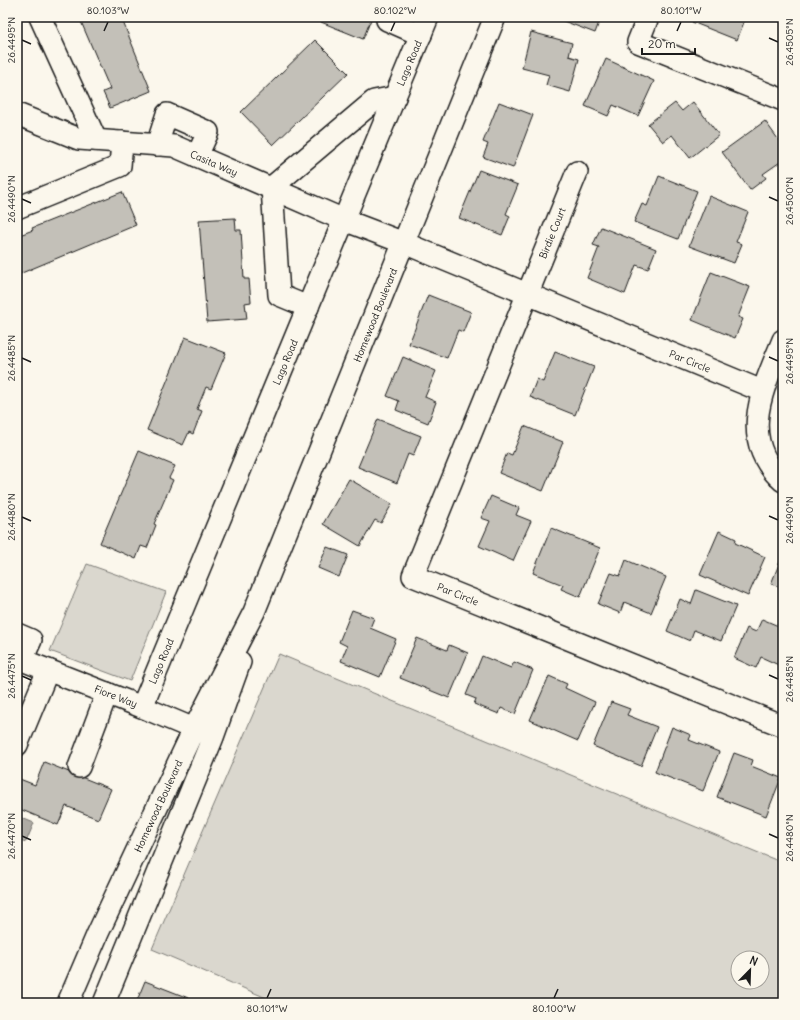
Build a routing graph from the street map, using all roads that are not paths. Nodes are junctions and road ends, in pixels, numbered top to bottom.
1 (40, 17) edge
2 (495, 17) edge
3 (648, 17) edge
4 (387, 20) dead end
5 (424, 26) edge
6 (395, 97) junction
7 (783, 100) edge
8 (17, 114) edge
9 (96, 140) junction
10 (122, 142) junction
11 (157, 145) junction
12 (197, 156) junction
13 (577, 172) dead end
14 (272, 187) junction
15 (17, 208) edge
16 (344, 220) junction
17 (404, 243) junction
18 (527, 295) junction
19 (308, 307) junction
20 (783, 340) edge
21 (762, 391) junction
22 (783, 481) edge
23 (254, 612) junction
24 (17, 634) edge
25 (20, 659) edge
26 (48, 670) junction
27 (107, 693) junction
28 (142, 707) junction
29 (783, 726) edge
30 (194, 729) junction
31 (213, 737) junction
32 (17, 746) edge
33 (79, 767) dead end
34 (68, 1003) edge
35 (104, 1003) edge

1 - 9 street
2 - 17 street, Homewood Boulevard
3 - 7 street
4 - 5 street
5 - 6 street, Lago Road
6 - 14 street
6 - 16 street, Lago Road
8 - 9 street, Casita Way
9 - 10 street, Casita Way
10 - 11 street, Casita Way
10 - 15 street
11 - 12 street, Casita Way
11 - 12 street
12 - 14 street, Casita Way
13 - 18 street, Birdie Court
14 - 16 street, Casita Way
14 - 19 street
16 - 17 street, Casita Way
16 - 19 street, Lago Road
17 - 18 street, Par Circle
17 - 23 street, Homewood Boulevard
18 - 21 street, Par Circle
18 - 29 street, Par Circle
19 - 28 street, Lago Road
20 - 21 street
21 - 22 street
23 - 30 street, Homewood Boulevard
23 - 31 street, Homewood Boulevard
24 - 25 street
25 - 26 street, Fiore Way
26 - 27 street, Fiore Way
26 - 32 street
27 - 28 street, Fiore Way
27 - 33 street
28 - 30 street, Fiore Way
30 - 31 street, Fiore Way
30 - 34 street, Homewood Boulevard
31 - 35 street, Homewood Boulevard

